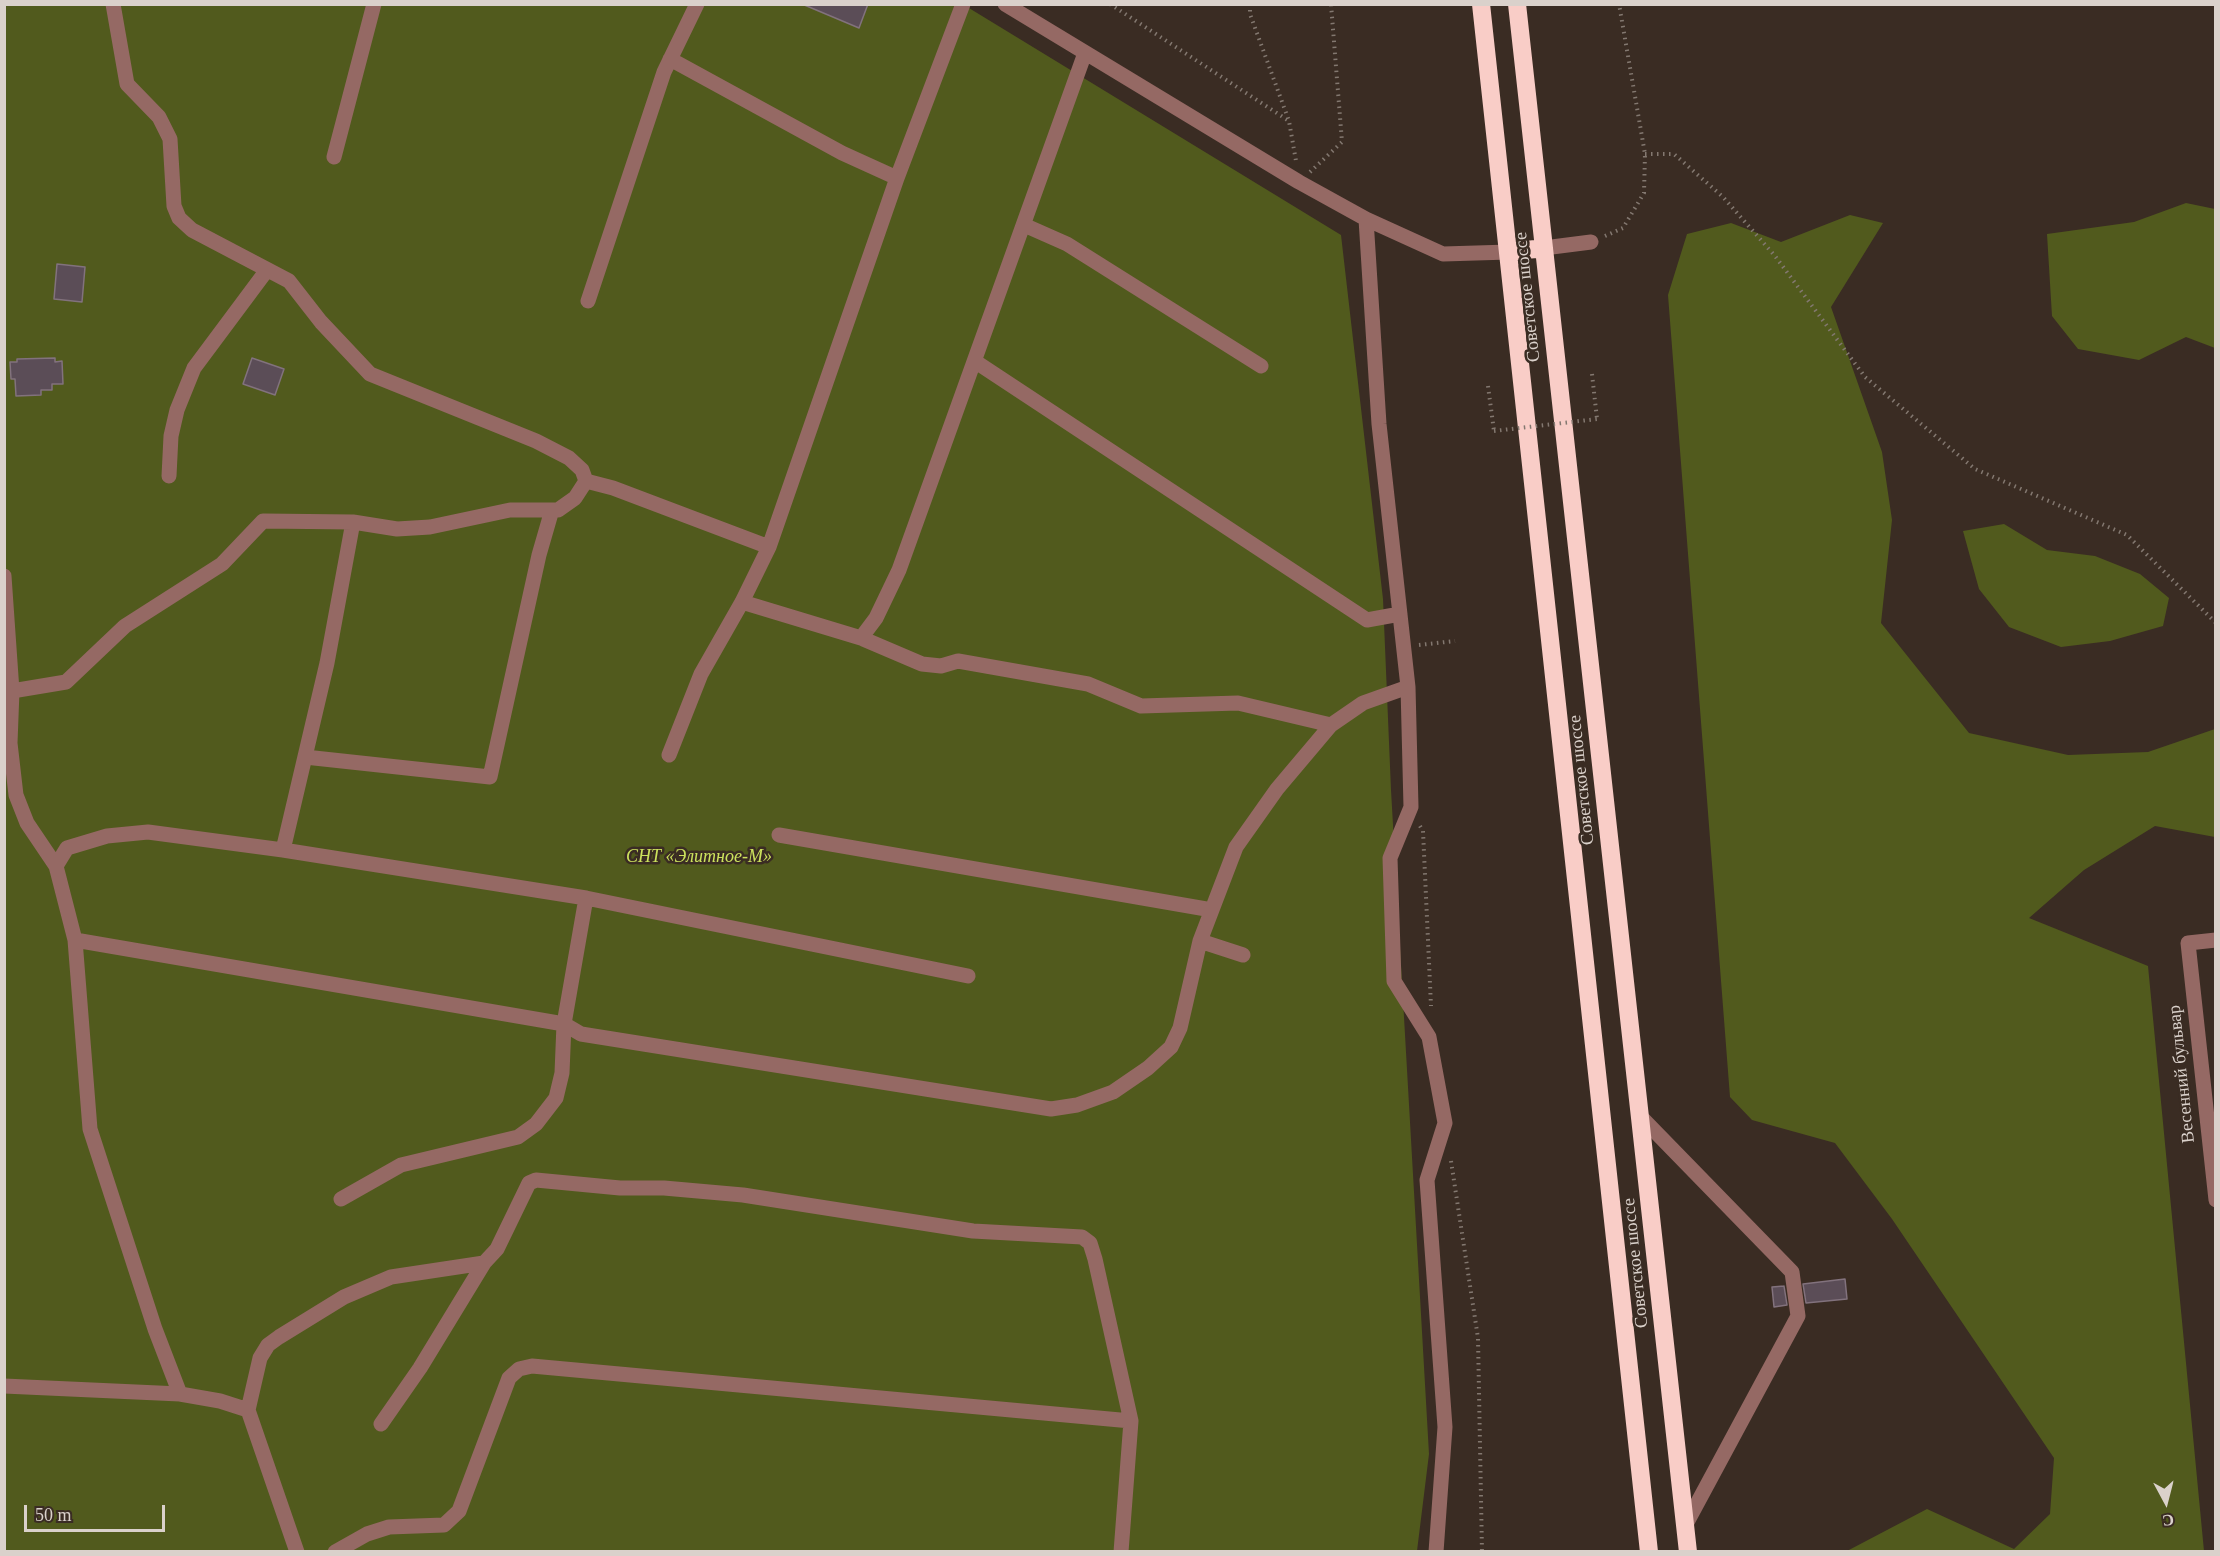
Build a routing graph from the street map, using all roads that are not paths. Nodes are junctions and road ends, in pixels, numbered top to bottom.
1 (113, 4) edge
2 (374, 4) edge
3 (697, 4) edge
4 (963, 4) edge
5 (1005, 4) edge
6 (1481, 4) edge
7 (1517, 4) edge
8 (1085, 53) junction
9 (670, 59) junction
10 (334, 157) dead end
11 (897, 178) junction
12 (1366, 219) junction
13 (1024, 225) junction
14 (1591, 242) road end
15 (1544, 248) junction
16 (1509, 252) junction
17 (267, 270) junction
18 (588, 301) dead end
19 (976, 362) junction
20 (1262, 366) dead end
21 (169, 476) dead end
22 (586, 481) junction
23 (552, 510) junction
24 (353, 522) junction
25 (769, 547) junction
26 (4, 576) edge
27 (742, 602) junction
28 (1400, 614) junction
29 (861, 638) junction
30 (1408, 687) junction
31 (12, 691) junction
32 (1331, 725) junction
33 (669, 755) dead end
34 (305, 757) junction
35 (779, 835) dead end
36 (283, 850) junction
37 (56, 866) junction
38 (586, 898) junction
39 (1212, 910) junction
40 (75, 939) junction
41 (2216, 940) edge
42 (1200, 941) junction
43 (1243, 955) dead end
44 (968, 976) dead end
45 (564, 1024) junction
46 (1641, 1117) junction
47 (341, 1199) dead end
48 (2216, 1200) edge
49 (484, 1263) junction
50 (4, 1386) edge
51 (180, 1394) junction
52 (248, 1410) junction
53 (1131, 1421) junction
54 (381, 1424) dead end
55 (1685, 1526) junction
56 (297, 1551) edge
57 (335, 1551) edge
58 (1121, 1551) edge
59 (1436, 1551) edge
60 (1649, 1551) edge
61 (1688, 1551) edge

1 - 17 street
2 - 10 street
3 - 9 street
4 - 11 street
5 - 8 street
6 - 16 highway, Советское шоссе
7 - 15 highway, Советское шоссе
8 - 12 street
8 - 13 street
9 - 11 street
9 - 18 street
11 - 25 street
12 - 16 street
12 - 28 street
13 - 19 street
13 - 20 street
14 - 15 street
15 - 16 highway
15 - 46 highway, Советское шоссе
16 - 60 highway, Советское шоссе
17 - 21 street
17 - 22 street
19 - 28 street
19 - 29 street
22 - 23 street
22 - 25 street
23 - 24 street
23 - 34 street
24 - 31 street
24 - 34 street
25 - 27 street
26 - 31 street
27 - 29 street
27 - 33 street
28 - 30 street
29 - 32 street
30 - 32 street
30 - 59 street
31 - 37 street
32 - 39 street
34 - 36 street
35 - 39 street
36 - 37 street
36 - 38 street
37 - 40 street
38 - 44 street
38 - 45 street
39 - 42 street
40 - 45 street
40 - 51 street
41 - 48 street, Весенний бульвар
42 - 43 street
42 - 45 street
45 - 47 street
46 - 55 highway, Советское шоссе
46 - 55 street
49 - 52 street
49 - 53 street
49 - 54 street
50 - 51 street
51 - 52 street
52 - 56 street
53 - 57 street
53 - 58 street
55 - 61 highway, Советское шоссе

